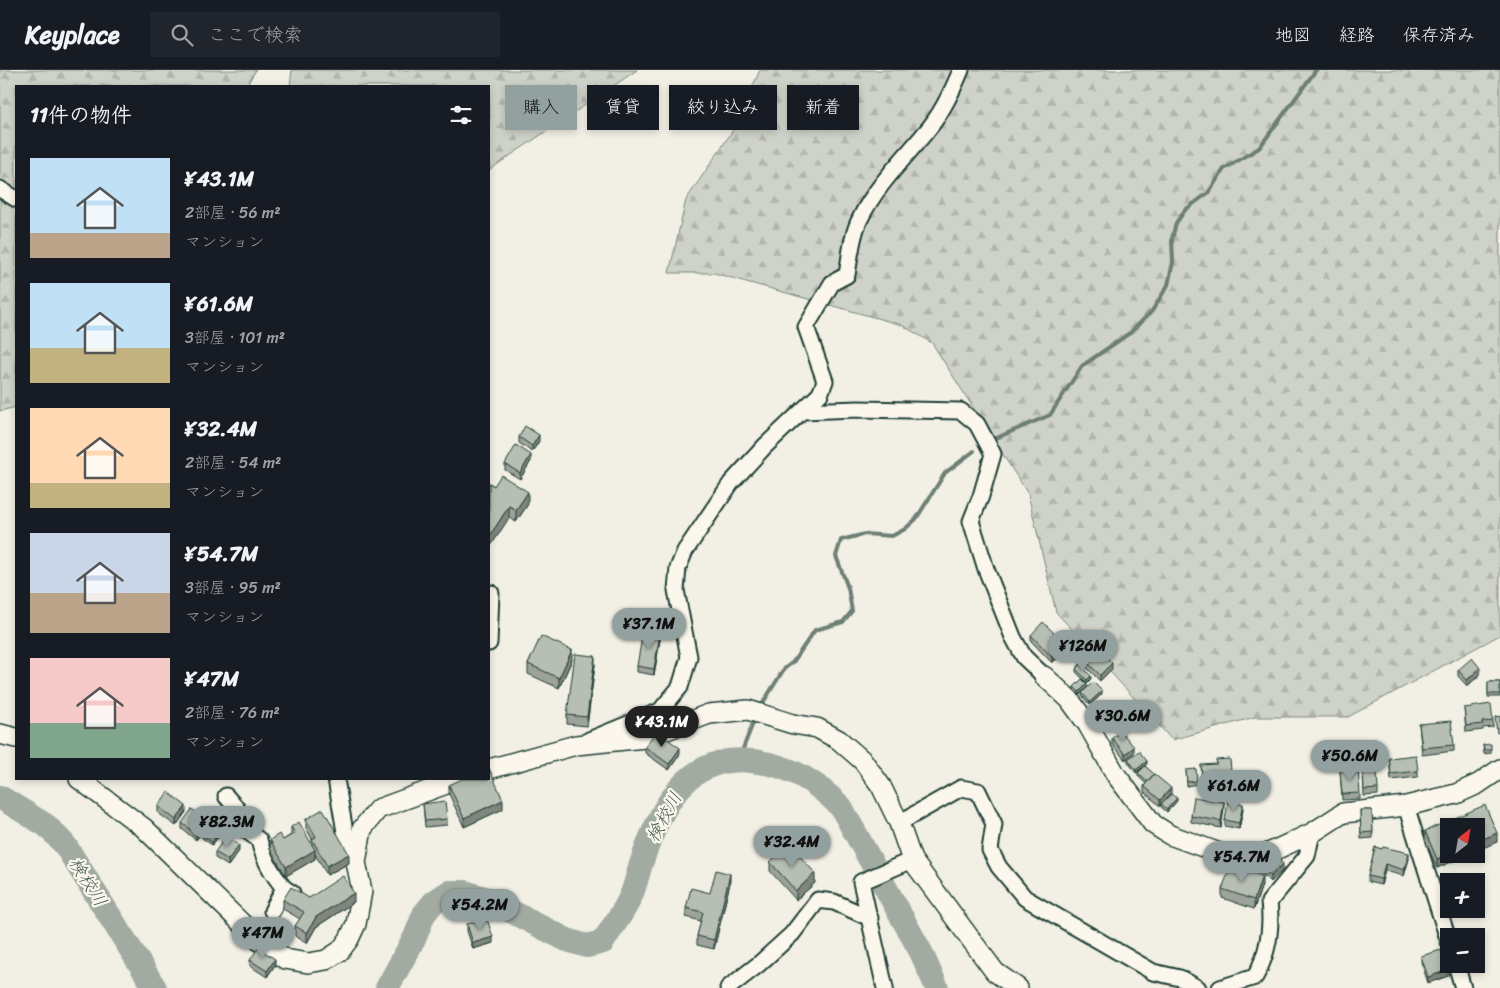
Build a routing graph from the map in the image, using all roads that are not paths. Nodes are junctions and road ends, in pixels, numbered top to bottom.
1 (961, 70) edge
2 (0, 189) edge
3 (15, 198) edge
4 (802, 411) junction
5 (492, 593) dead end
6 (490, 626) edge
7 (1044, 676) joint
8 (0, 734) edge
9 (15, 738) edge
10 (576, 745) junction
11 (490, 769) edge
12 (1500, 769) edge
13 (80, 780) edge
14 (336, 780) edge
15 (457, 780) edge
16 (226, 796) dead end
17 (1406, 806) junction
18 (899, 823) junction
19 (1312, 833) junction
20 (904, 863) junction
21 (357, 864) junction
22 (343, 878) edge
23 (284, 888) junction
24 (308, 899) edge
25 (272, 911) dead end
26 (870, 918) junction
27 (1445, 928) edge
28 (1459, 973) edge
29 (728, 988) edge
30 (885, 988) edge
31 (1018, 988) edge
32 (1198, 988) edge
33 (1220, 988) edge
34 (1464, 988) edge

1 - 4 street
2 - 3 street
4 - 7 street
4 - 10 street
5 - 6 street
7 - 19 street
8 - 9 street
10 - 11 street
10 - 18 street
12 - 17 street
13 - 21 street
14 - 21 street
15 - 21 street
16 - 23 street
17 - 19 street
17 - 27 street
18 - 20 street
18 - 32 street
19 - 33 street
20 - 26 street
20 - 31 street
21 - 22 street
23 - 24 street
23 - 25 street
26 - 29 street
26 - 30 street
28 - 34 street

